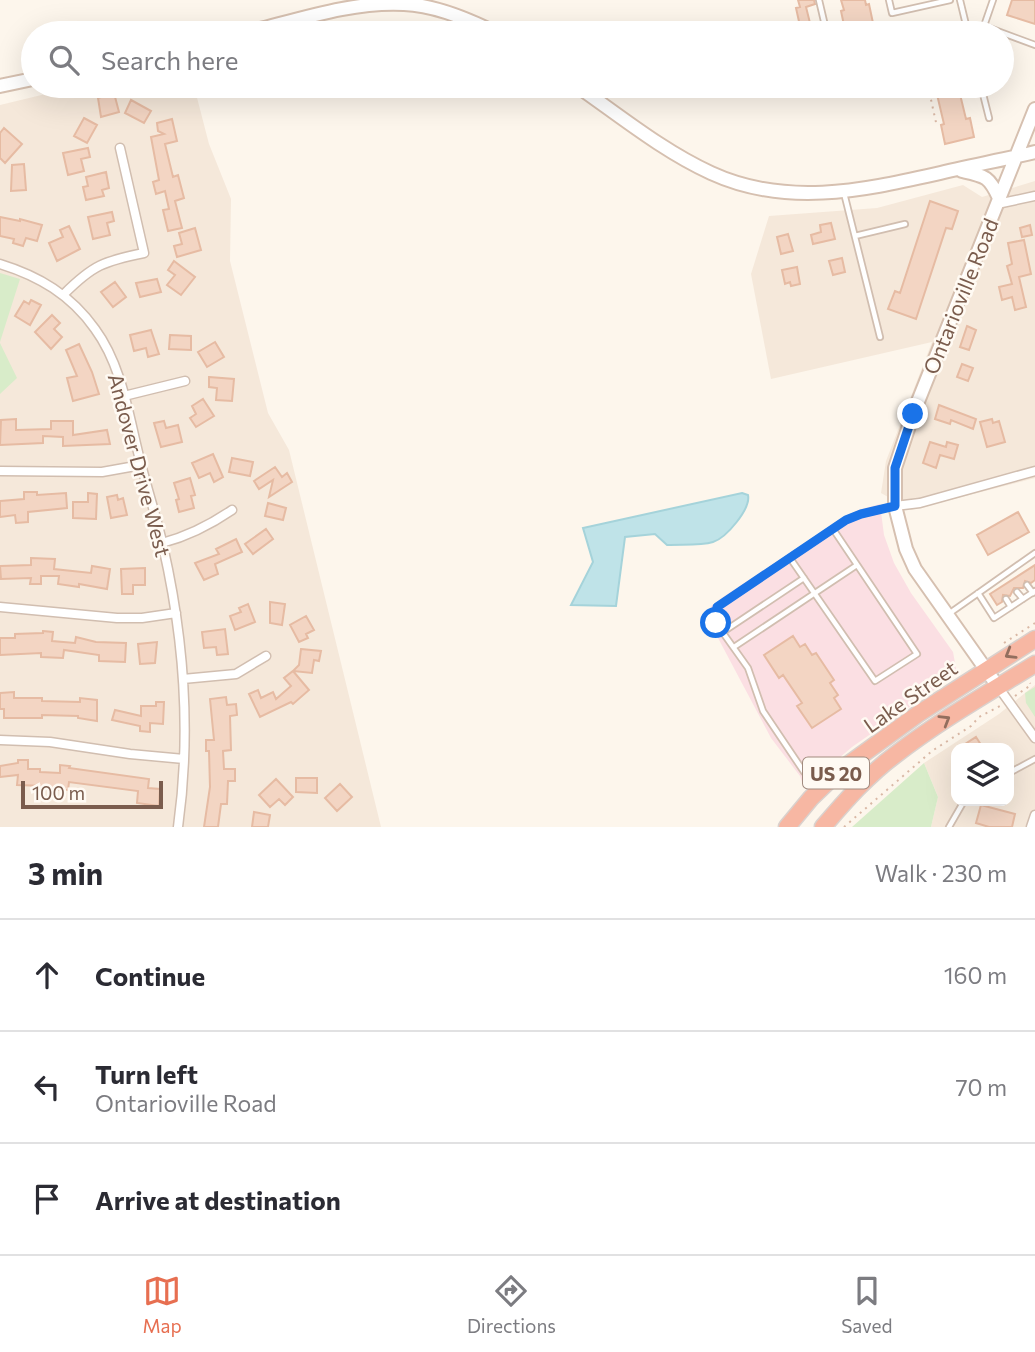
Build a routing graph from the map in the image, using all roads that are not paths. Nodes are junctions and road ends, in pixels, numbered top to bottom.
1 (818, 0) edge
2 (889, 0) edge
3 (950, 0) edge
4 (960, 0) edge
5 (993, 0) edge
6 (296, 21) edge
7 (470, 21) edge
8 (824, 21) edge
9 (965, 21) edge
10 (987, 21) edge
11 (1014, 37) edge
12 (1035, 45) edge
13 (21, 82) edge
14 (0, 86) edge
15 (594, 98) edge
16 (984, 98) edge
17 (1035, 109) edge
18 (989, 118) dead end
19 (120, 148) dead end
20 (1035, 152) edge
21 (1017, 156) junction
22 (955, 170) junction
23 (844, 192) junction
24 (1035, 196) edge
25 (998, 201) junction
26 (905, 224) dead end
27 (855, 236) junction
28 (0, 264) edge
29 (64, 294) junction
30 (880, 337) dead end
31 (185, 381) dead end
32 (124, 396) junction
33 (141, 465) junction
34 (0, 471) edge
35 (1035, 471) edge
36 (895, 506) junction
37 (232, 510) dead end
38 (833, 529) junction
39 (162, 543) junction
40 (1035, 553) edge
41 (790, 558) junction
42 (1024, 560) junction
43 (857, 565) junction
44 (1015, 566) junction
45 (1030, 568) dead end
46 (1005, 573) junction
47 (1020, 575) dead end
48 (804, 578) junction
49 (994, 580) junction
50 (1010, 581) dead end
51 (1027, 585) dead end
52 (999, 588) dead end
53 (1017, 592) dead end
54 (1034, 592) edge
55 (978, 593) junction
56 (815, 594) junction
57 (1006, 599) dead end
58 (1023, 600) junction
59 (0, 607) edge
60 (1011, 607) junction
61 (176, 613) junction
62 (947, 615) junction
63 (723, 632) junction
64 (1035, 639) edge
65 (734, 648) junction
66 (266, 656) dead end
67 (1035, 664) edge
68 (985, 669) junction
69 (183, 679) junction
70 (999, 688) junction
71 (1035, 738) edge
72 (0, 740) edge
73 (184, 759) junction
74 (1035, 759) edge
75 (1014, 770) edge
76 (820, 789) junction
77 (961, 806) edge
78 (1035, 815) edge
79 (178, 827) edge
80 (788, 827) edge
81 (823, 827) edge
82 (949, 827) edge
83 (1031, 827) edge

1 - 8 lane
2 - 3 lane
4 - 9 lane
5 - 10 lane
6 - 7 main road
11 - 12 lane
13 - 14 main road
15 - 23 main road
16 - 18 lane
17 - 21 main road, Ontarioville Road
19 - 29 street
20 - 21 main road
21 - 22 main road
21 - 25 main road, Ontarioville Road
22 - 23 main road
22 - 25 main road
23 - 27 lane
24 - 25 street
25 - 36 main road, Ontarioville Road
26 - 27 lane
27 - 30 lane
28 - 29 street, Andover Drive West
29 - 32 street, Andover Drive West
31 - 32 street
32 - 33 street, Andover Drive West
33 - 34 street
33 - 39 street, Andover Drive West
35 - 36 street
36 - 38 lane
36 - 62 main road, Ontarioville Road
37 - 39 street
38 - 41 lane
38 - 43 lane
39 - 61 street, Andover Drive West
40 - 42 lane
41 - 48 lane
41 - 63 lane
42 - 44 lane
42 - 45 lane
43 - 56 lane
43 - 56 lane
44 - 46 lane
44 - 47 lane
46 - 49 lane
46 - 50 lane
48 - 56 lane
48 - 63 lane
49 - 52 lane
49 - 55 lane
51 - 54 lane
53 - 58 lane
54 - 58 lane
55 - 60 lane
55 - 62 lane
56 - 65 lane
57 - 60 lane
58 - 60 lane
59 - 61 street
61 - 69 street, Andover Drive West
62 - 68 main road, Ontarioville Road
63 - 65 lane
64 -> 68 highway, Lake Street / US 20
65 - 76 lane
66 - 69 street
67 - 70 highway, Lake Street / US 20
68 - 70 main road, Ontarioville Road
68 - 76 highway, Lake Street / US 20
69 - 73 street, Andover Drive West
70 - 71 street
81 -> 70 highway, Lake Street / US 20
72 - 73 street
73 - 79 street, Andover Drive West
74 - 75 lane
76 - 80 highway, Lake Street / US 20
77 - 82 lane
78 - 83 street

